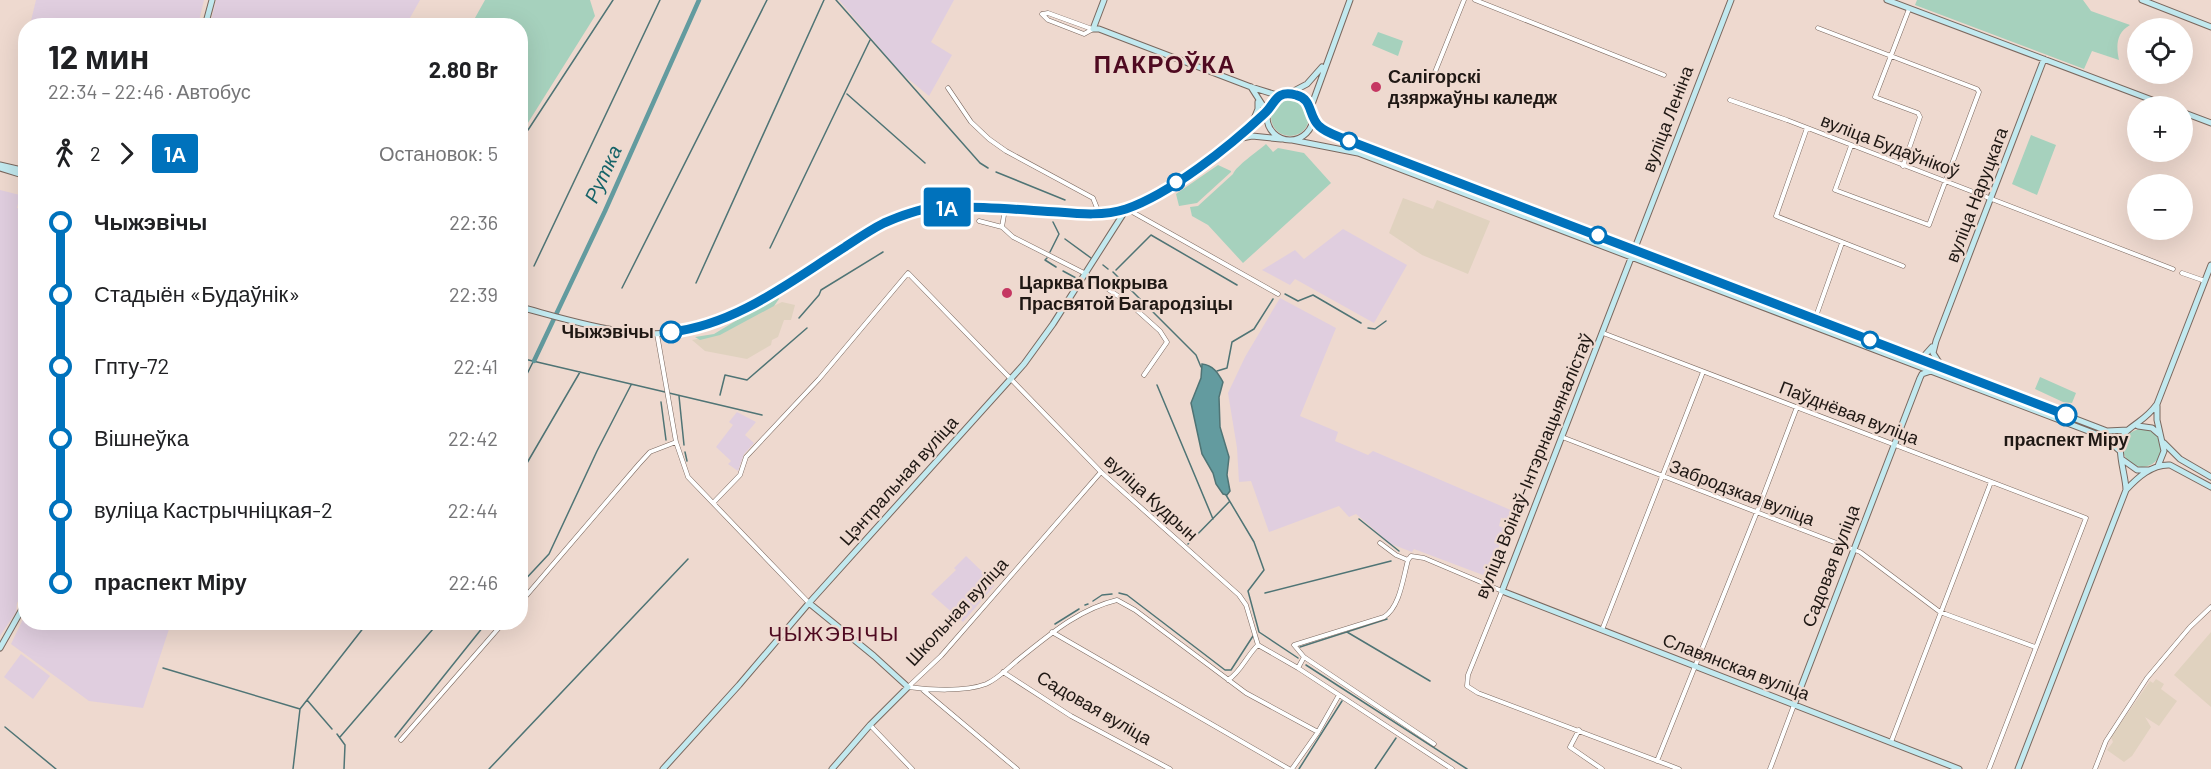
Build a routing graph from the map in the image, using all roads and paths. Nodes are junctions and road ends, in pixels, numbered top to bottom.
1 (212, 0) edge
2 (1104, 0) edge
3 (1350, 0) edge
4 (1464, 0) edge
5 (1476, 0) edge
6 (1731, 0) edge
7 (1887, 0) edge
8 (2142, 0) edge
9 (1909, 9) junction
10 (207, 18) edge
11 (2211, 27) edge
12 (1818, 28) dead end
13 (1093, 29) junction
14 (1891, 57) junction
15 (2044, 59) junction
16 (1325, 64) junction
17 (1435, 72) dead end
18 (1664, 75) dead end
19 (1251, 87) junction
20 (948, 88) dead end
21 (1288, 94) junction
22 (1280, 96) junction
23 (2142, 96) edge
24 (1257, 100) junction
25 (1730, 100) dead end
26 (1311, 107) junction
27 (1267, 112) junction
28 (2193, 116) edge
29 (1313, 118) junction
30 (2211, 123) edge
31 (1252, 124) junction
32 (1807, 128) junction
33 (1235, 140) junction
34 (1285, 140) junction
35 (1293, 140) junction
36 (1851, 146) junction
37 (1903, 166) junction
38 (0, 167) edge
39 (18, 170) edge
40 (18, 173) edge
41 (1945, 182) junction
42 (1991, 199) junction
43 (1127, 208) junction
44 (1005, 209) junction
45 (1099, 213) junction
46 (978, 221) dead end
47 (1002, 227) junction
48 (1842, 243) junction
49 (1634, 248) junction
50 (1631, 256) junction
51 (2211, 265) edge
52 (1902, 266) dead end
53 (2173, 269) dead end
54 (2182, 273) dead end
55 (1086, 274) junction
56 (2205, 281) junction
57 (1278, 294) dead end
58 (528, 309) edge
59 (1815, 319) junction
60 (657, 333) junction
61 (1603, 333) junction
62 (1936, 341) junction
63 (1910, 356) junction
64 (1917, 366) junction
65 (1945, 368) junction
66 (1931, 371) junction
67 (1702, 372) junction
68 (1922, 374) junction
69 (1144, 375) dead end
70 (1011, 379) junction
71 (2157, 404) junction
72 (1797, 407) junction
73 (2136, 426) junction
74 (2128, 430) junction
75 (2160, 435) junction
76 (1562, 437) junction
77 (676, 442) junction
78 (2164, 443) junction
79 (1894, 445) junction
80 (2120, 450) junction
81 (2122, 460) junction
82 (2158, 466) junction
83 (2149, 470) junction
84 (1101, 472) junction
85 (1662, 477) junction
86 (2211, 477) edge
87 (1991, 482) junction
88 (2211, 487) edge
89 (2126, 490) junction
90 (712, 503) junction
91 (1757, 512) junction
92 (1380, 543) dead end
93 (1854, 550) junction
94 (1408, 560) junction
95 (1502, 591) junction
96 (528, 594) edge
97 (809, 603) junction
98 (2211, 607) edge
99 (1941, 612) junction
100 (18, 616) edge
101 (497, 630) edge
102 (1602, 631) junction
103 (1052, 632) junction
104 (1258, 645) junction
105 (2035, 647) junction
106 (0, 648) edge
107 (1304, 657) junction
108 (1696, 667) junction
109 (1298, 668) junction
110 (1004, 672) junction
111 (1228, 680) junction
112 (908, 687) junction
113 (923, 689) junction
114 (1339, 695) junction
115 (1794, 705) junction
116 (870, 725) junction
117 (1318, 732) junction
118 (1579, 732) junction
119 (401, 740) dead end
120 (1890, 742) junction
121 (1434, 744) dead end
122 (1657, 761) junction
123 (2020, 768) edge
124 (663, 769) edge
125 (832, 769) edge
126 (912, 769) edge
127 (1017, 769) edge
128 (1170, 769) edge
129 (1291, 769) edge
130 (1452, 769) edge
131 (1602, 769) edge
132 (1679, 769) edge
133 (1770, 769) edge
134 (1959, 769) edge
135 (1989, 769) edge
136 (2095, 769) edge

1 - 10 main road
2 - 13 main road
3 - 16 main road
4 - 17 street
5 - 18 street
6 - 49 main road, вуліца Леніна
7 - 9 main road
8 - 11 main road
9 - 14 street
9 - 15 main road
12 - 14 street
13 - 13 street
13 - 19 main road
14 - 37 street
14 - 41 street
15 - 23 main road
15 - 42 main road, вуліца Наруцкага
16 - 21 main road
16 - 26 main road
19 - 22 main road
19 - 24 main road
20 - 45 street
21 - 22 main road
21 - 26 main road
22 - 27 main road
24 - 27 main road
24 - 31 main road
25 - 32 street, вуліца Будаўнікоў
26 - 29 main road
27 - 31 main road
27 - 34 main road
28 - 30 main road
29 - 35 main road
29 - 49 main road
31 - 33 main road
32 - 36 street, вуліца Будаўнікоў
32 - 48 street
33 - 34 main road
33 - 43 main road
34 - 35 main road
35 - 50 main road
36 - 37 street, вуліца Будаўнікоў
36 - 41 street
37 - 41 street, вуліца Будаўнікоў
38 - 39 main road
38 - 40 main road
41 - 42 street, вуліца Будаўнікоў
42 - 53 street, вуліца Будаўнікоў
42 - 62 main road, вуліца Наруцкага
43 - 45 main road
43 - 55 main road, Цэнтральная вуліца
43 - 57 street
44 - 45 main road
44 - 47 street
44 - 60 main road
46 - 47 street
47 - 55 street
48 - 52 street
48 - 59 street
49 - 50 main road, вуліца Леніна
49 - 59 main road
50 - 61 main road, вуліца Воінаў-Інтэрнацыяналістаў
50 - 64 main road
51 - 56 main road
54 - 56 street
55 - 69 street
55 - 70 main road, Цэнтральная вуліца
56 - 71 main road
58 - 60 main road
59 - 63 main road
60 - 77 street
61 - 67 street, Паўднёвая вуліца
61 - 76 main road, вуліца Воінаў-Інтэрнацыяналістаў
62 - 63 main road
62 - 65 main road
63 - 65 main road
64 - 66 main road
64 - 68 main road
65 - 74 main road
66 - 68 main road
66 - 80 main road
67 - 72 street, Паўднёвая вуліца
67 - 85 street
68 - 79 main road, Садовая вуліца
70 - 84 street, вуліца Кудрын
70 - 90 street
70 - 97 main road, Цэнтральная вуліца
71 - 73 main road
71 - 75 main road
72 - 79 street, Паўднёвая вуліца
72 - 91 street
73 - 74 main road
73 - 75 main road
74 - 80 main road
75 - 78 main road
76 - 85 street, Забродзкая вуліца
76 - 95 main road, вуліца Воінаў-Інтэрнацыяналістаў
77 - 90 street
77 - 96 street
78 - 82 main road
78 - 86 main road
79 - 87 street, Паўднёвая вуліца
79 - 93 main road, Садовая вуліца
80 - 81 main road
81 - 83 main road
81 - 89 main road
82 - 83 main road
82 - 88 main road
83 - 89 main road
84 - 104 street, вуліца Кудрын
84 - 112 street, Школьная вуліца
85 - 91 street, Забродзкая вуліца
85 - 102 street
87 - 99 street
87 - 105 street, Паўднёвая вуліца
89 - 123 main road
90 - 97 street
91 - 93 street, Забродзкая вуліца
91 - 108 street
92 - 94 street
93 - 99 street, Забродзкая вуліца
93 - 115 main road, Садовая вуліца
94 - 95 street
94 - 107 street
95 - 102 main road, Славянская вуліца
95 - 118 street, вуліца Воінаў-Інтэрнацыяналістаў
97 - 112 main road
97 - 124 main road, Цэнтральная вуліца
98 - 136 street
99 - 105 street, Забродзкая вуліца
99 - 120 street
100 - 106 main road
101 - 119 street
102 - 108 main road, Славянская вуліца
103 - 110 street
103 - 111 street
103 - 129 street
104 - 109 street
104 - 111 street
105 - 135 street
107 - 109 street
107 - 121 street
108 - 115 main road, Славянская вуліца
108 - 122 street
109 - 114 street
110 - 113 street
110 - 128 street, Садовая вуліца
111 - 117 street
112 - 113 street
112 - 116 main road, Школьная вуліца
113 - 127 street
114 - 117 street
114 - 130 street
115 - 120 main road, Славянская вуліца
115 - 133 street, Садовая вуліца
116 - 125 main road, Школьная вуліца
116 - 126 street
117 - 129 street
118 - 122 street
118 - 131 street
120 - 134 main road, Славянская вуліца
122 - 132 street

